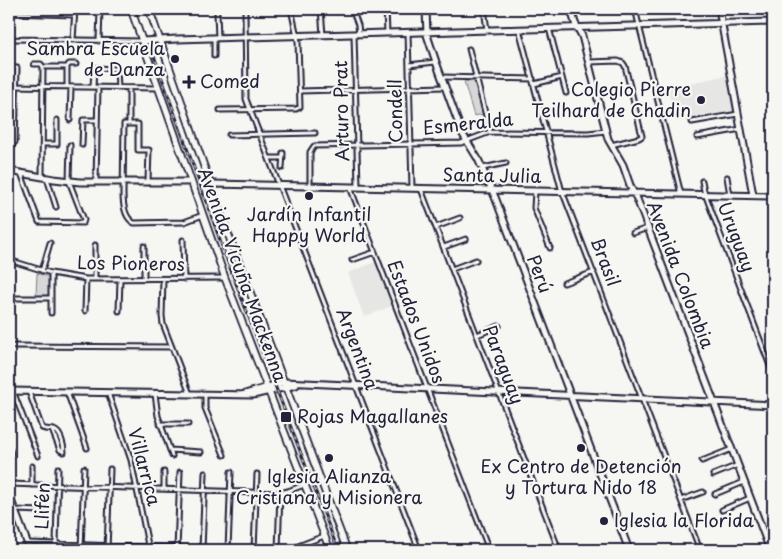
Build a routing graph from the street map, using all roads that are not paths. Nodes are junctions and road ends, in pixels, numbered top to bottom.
1 (75, 9) edge
2 (100, 9) edge
3 (131, 9) edge
4 (149, 9) edge
5 (291, 9) edge
6 (321, 9) edge
7 (352, 9) edge
8 (386, 9) edge
9 (426, 9) edge
10 (484, 9) edge
11 (571, 9) edge
12 (634, 9) edge
13 (719, 9) edge
14 (11, 11) edge
15 (245, 12) dead end
16 (217, 13) dead end
17 (74, 15) junction
18 (773, 22) edge
19 (722, 24) junction
20 (639, 26) junction
21 (549, 28) junction
22 (578, 28) junction
23 (519, 29) junction
24 (487, 30) junction
25 (426, 31) junction
26 (387, 32) junction
27 (408, 32) junction
28 (357, 33) junction
29 (322, 34) junction
30 (297, 35) junction
31 (9, 37) edge
32 (245, 37) junction
33 (216, 38) junction
34 (73, 40) junction
35 (160, 40) junction
36 (99, 41) junction
37 (142, 42) junction
38 (469, 49) dead end
39 (214, 56) dead end
40 (436, 62) junction
41 (588, 62) junction
42 (34, 64) dead end
43 (76, 64) dead end
44 (409, 65) junction
45 (9, 66) edge
46 (43, 67) junction
47 (67, 67) junction
48 (442, 77) junction
49 (562, 77) junction
50 (475, 78) junction
51 (533, 79) junction
52 (534, 84) junction
53 (9, 86) edge
54 (17, 86) junction
55 (44, 86) junction
56 (69, 87) junction
57 (95, 87) junction
58 (445, 87) junction
59 (118, 88) junction
60 (129, 88) junction
61 (158, 88) junction
62 (409, 88) junction
63 (355, 89) junction
64 (300, 91) junction
65 (566, 93) dead end
66 (220, 110) dead end
67 (250, 110) junction
68 (738, 114) junction
69 (9, 115) edge
70 (16, 115) junction
71 (58, 120) dead end
72 (70, 120) dead end
73 (97, 120) junction
74 (692, 122) dead end
75 (129, 124) junction
76 (741, 129) junction
77 (606, 130) junction
78 (490, 132) junction
79 (546, 132) junction
80 (315, 133) dead end
81 (229, 135) dead end
82 (260, 135) junction
83 (697, 137) dead end
84 (467, 141) junction
85 (9, 144) edge
86 (43, 144) junction
87 (411, 144) junction
88 (70, 145) dead end
89 (82, 145) dead end
90 (357, 146) junction
91 (611, 146) junction
92 (283, 153) dead end
93 (269, 158) junction
94 (282, 158) junction
95 (506, 163) dead end
96 (9, 166) edge
97 (282, 168) dead end
98 (483, 168) junction
99 (9, 170) edge
100 (20, 172) junction
101 (44, 177) junction
102 (727, 177) dead end
103 (69, 181) junction
104 (96, 182) junction
105 (123, 182) junction
106 (148, 182) junction
107 (191, 182) junction
108 (702, 182) dead end
109 (210, 184) junction
110 (280, 186) junction
111 (310, 186) junction
112 (350, 187) junction
113 (358, 187) junction
114 (412, 189) junction
115 (421, 189) junction
116 (492, 190) junction
117 (536, 191) junction
118 (563, 191) junction
119 (633, 192) junction
120 (681, 194) junction
121 (705, 194) junction
122 (730, 195) junction
123 (753, 195) junction
124 (773, 196) edge
125 (56, 207) dead end
126 (203, 215) junction
127 (460, 218) dead end
128 (436, 227) junction
129 (648, 228) junction
130 (633, 233) dead end
131 (466, 239) dead end
132 (182, 240) dead end
133 (50, 243) dead end
134 (95, 245) dead end
135 (144, 246) dead end
136 (444, 247) junction
137 (550, 248) dead end
138 (375, 252) junction
139 (9, 260) edge
140 (352, 260) dead end
141 (476, 260) dead end
142 (452, 269) junction
143 (42, 271) junction
144 (594, 272) junction
145 (51, 273) junction
146 (225, 278) junction
147 (86, 279) junction
148 (120, 279) junction
149 (144, 279) junction
150 (163, 279) junction
151 (184, 279) junction
152 (95, 280) junction
153 (564, 283) dead end
154 (9, 298) edge
155 (51, 298) junction
156 (85, 311) dead end
157 (119, 311) dead end
158 (50, 313) dead end
159 (499, 326) dead end
160 (477, 334) junction
161 (12, 346) dead end
162 (172, 347) junction
163 (773, 374) edge
164 (285, 384) junction
165 (356, 386) junction
166 (427, 389) junction
167 (268, 390) junction
168 (11, 391) edge
169 (28, 392) junction
170 (67, 392) junction
171 (108, 392) junction
172 (156, 393) junction
173 (499, 393) junction
174 (190, 394) junction
175 (205, 394) junction
176 (571, 396) junction
177 (642, 399) junction
178 (714, 402) junction
179 (773, 405) edge
180 (160, 424) junction
181 (188, 424) dead end
182 (52, 430) junction
183 (9, 447) edge
184 (87, 448) dead end
185 (732, 449) junction
186 (170, 450) junction
187 (201, 452) dead end
188 (12, 454) dead end
189 (224, 455) dead end
190 (38, 456) dead end
191 (172, 456) dead end
192 (702, 461) dead end
193 (738, 465) junction
194 (32, 466) dead end
195 (58, 468) dead end
196 (84, 468) dead end
197 (110, 469) dead end
198 (164, 472) dead end
199 (180, 472) dead end
200 (231, 472) dead end
201 (205, 473) dead end
202 (256, 474) dead end
203 (713, 475) dead end
204 (744, 482) junction
205 (9, 484) edge
206 (32, 485) junction
207 (305, 485) junction
208 (58, 486) junction
209 (84, 487) junction
210 (109, 488) junction
211 (138, 488) junction
212 (164, 489) junction
213 (179, 490) junction
214 (204, 490) junction
215 (230, 491) junction
216 (256, 492) junction
217 (702, 492) dead end
218 (280, 493) junction
219 (715, 494) dead end
220 (9, 495) edge
221 (750, 498) junction
222 (681, 500) junction
223 (15, 510) junction
224 (722, 510) dead end
225 (42, 511) dead end
226 (324, 536) junction
227 (28, 544) junction
228 (56, 544) junction
229 (66, 545) junction
230 (82, 545) junction
231 (107, 548) edge
232 (122, 548) edge
233 (149, 549) edge
234 (177, 549) edge
235 (294, 549) edge
236 (30, 550) edge
237 (66, 550) edge
238 (81, 550) edge
239 (202, 550) edge
240 (228, 550) edge
241 (242, 550) edge
242 (254, 550) edge
243 (278, 550) edge
244 (288, 550) edge
245 (330, 550) edge
246 (347, 550) edge
247 (419, 550) edge
248 (489, 550) edge
249 (559, 550) edge
250 (629, 550) edge
251 (700, 550) edge
252 (770, 550) edge

1 - 17 street
2 - 36 street
3 - 37 main road, Avenida Vicuña Mackenna
4 - 35 main road
5 - 30 street
6 - 29 street
7 - 28 street, Arturo Prat
8 - 26 street
9 - 25 street, Perú
10 - 24 street
11 - 22 street, Avenida Colombia
12 - 20 street
13 - 19 street
14 - 17 street
14 - 31 street
15 - 32 street, Argentina
16 - 33 street
17 - 34 street
18 - 19 street
19 - 20 street
19 - 68 street
20 - 22 street
20 - 120 street
21 - 22 street
21 - 23 street
21 - 49 street
22 - 41 street, Avenida Colombia
23 - 24 street
23 - 51 street, Brasil
24 - 25 street
25 - 27 street
25 - 40 street, Perú
26 - 27 street
26 - 28 street
27 - 44 street, Condell
28 - 29 street
28 - 63 street, Arturo Prat
29 - 30 street
30 - 32 street
30 - 64 street
31 - 34 street
32 - 33 street
32 - 67 street, Argentina
33 - 35 street
33 - 39 street
34 - 36 street
35 - 37 street
35 - 109 main road
36 - 37 street
37 - 61 main road, Avenida Vicuña Mackenna
38 - 50 street
40 - 44 street
40 - 48 street, Perú
41 - 77 street, Avenida Colombia
41 - 91 street
42 - 46 street
43 - 47 street
44 - 62 street, Condell
45 - 54 street
46 - 47 street
46 - 55 street
47 - 56 street
48 - 50 street
48 - 58 street, Perú
49 - 52 street
49 - 65 street
50 - 51 street
50 - 78 street
51 - 52 street, Brasil
52 - 79 street, Brasil
53 - 54 street
54 - 55 street
54 - 70 street
55 - 56 street
55 - 86 street
56 - 57 street
56 - 72 street
57 - 59 street
57 - 59 street
57 - 73 street
58 - 62 street
58 - 84 street, Perú
59 - 60 street
60 - 61 street
60 - 75 street
61 - 107 main road, Avenida Vicuña Mackenna
62 - 63 street
62 - 87 street, Condell
63 - 64 street
63 - 90 street, Arturo Prat
64 - 67 street
66 - 67 street
67 - 82 street, Argentina
68 - 74 street
68 - 76 street
69 - 70 street
70 - 85 street
71 - 86 street
73 - 89 street
73 - 104 street
75 - 105 street
75 - 106 street
76 - 83 street
76 - 123 street
77 - 79 street, Esmeralda
77 - 91 street, Avenida Colombia
78 - 79 street, Esmeralda
78 - 84 street, Esmeralda
79 - 118 street, Brasil
80 - 82 street
81 - 82 street
82 - 93 street, Argentina
84 - 87 street, Esmeralda
84 - 98 street, Perú
85 - 96 street
86 - 101 street
87 - 90 street, Esmeralda
87 - 114 street, Condell
88 - 103 street
90 - 111 street, Esmeralda
90 - 113 street, Arturo Prat
91 - 119 street, Avenida Colombia
92 - 94 street
93 - 94 street
93 - 110 street, Argentina
94 - 97 street
95 - 98 street
98 - 116 street, Perú
99 - 100 street
100 - 101 street
100 - 103 street
101 - 103 street
101 - 125 street
102 - 122 street
103 - 104 street
104 - 105 street
105 - 106 street
105 - 126 street
106 - 107 street
107 - 126 main road, Avenida Vicuña Mackenna
108 - 121 street, Uruguay
109 - 110 street, Santa Julia
109 - 164 main road
110 - 111 street, Santa Julia
110 - 165 street, Argentina
111 - 112 street, Santa Julia
112 - 113 street, Santa Julia
112 - 138 street, Estados Unidos
113 - 114 street, Santa Julia
114 - 115 street, Santa Julia
115 - 116 street, Santa Julia
115 - 128 street, Paraguay
116 - 117 street, Santa Julia
116 - 176 street, Perú
117 - 118 street, Santa Julia
117 - 137 street
118 - 119 street, Santa Julia
118 - 144 street, Brasil
119 - 120 street, Santa Julia
119 - 129 street, Avenida Colombia
120 - 121 street, Santa Julia
121 - 122 street, Santa Julia
121 - 163 street, Uruguay
122 - 123 street, Santa Julia
123 - 124 street, Santa Julia
126 - 146 main road, Avenida Vicuña Mackenna
127 - 128 street
128 - 136 street, Paraguay
129 - 130 street
129 - 178 street, Avenida Colombia
131 - 136 street
132 - 151 street
133 - 143 street
134 - 152 street
135 - 149 street
136 - 142 street, Paraguay
138 - 140 street
138 - 166 street, Estados Unidos
139 - 143 street, Los Pioneros
141 - 142 street
142 - 160 street, Paraguay
143 - 145 street, Los Pioneros
144 - 153 street
144 - 177 street, Brasil
145 - 147 street, Los Pioneros
145 - 155 street
146 - 151 street, Los Pioneros
146 - 167 main road, Avenida Vicuña Mackenna
147 - 152 street, Los Pioneros
147 - 156 street
148 - 149 street, Los Pioneros
148 - 152 street, Los Pioneros
148 - 157 street
149 - 150 street, Los Pioneros
150 - 151 street, Los Pioneros
150 - 162 street
154 - 155 street
155 - 158 street
159 - 160 street
160 - 173 street, Paraguay
161 - 162 street
162 - 174 street
164 - 165 street
164 - 167 street
164 - 246 main road
165 - 166 street
165 - 247 street, Argentina
166 - 173 street
166 - 248 street, Estados Unidos
167 - 175 street
167 - 207 main road, Avenida Vicuña Mackenna
168 - 169 street
168 - 190 street
169 - 170 street
169 - 182 street
170 - 171 street
170 - 184 street
171 - 172 street
171 - 211 street, Villarrica
172 - 174 street
172 - 180 street
173 - 176 street
173 - 249 street, Paraguay
174 - 175 street
175 - 189 street
176 - 177 street
176 - 250 street, Perú
177 - 178 street
177 - 222 street, Brasil
178 - 179 street
178 - 185 street, Avenida Colombia
180 - 181 street
180 - 186 street
182 - 182 street
183 - 188 street
185 - 192 street
185 - 193 street, Avenida Colombia
186 - 187 street
186 - 191 street
193 - 203 street
193 - 204 street, Avenida Colombia
194 - 206 street
195 - 208 street, Llifén
196 - 209 street
197 - 210 street
198 - 212 street
199 - 213 street
200 - 215 street
201 - 214 street
202 - 216 street
204 - 219 street
204 - 221 street, Avenida Colombia
205 - 206 street
206 - 208 street
207 - 218 street
207 - 226 main road, Avenida Vicuña Mackenna
208 - 209 street
208 - 228 street, Llifén
209 - 210 street
209 - 230 street
210 - 211 street
210 - 231 street
211 - 212 street
211 - 233 street, Villarrica
212 - 213 street
213 - 214 street
213 - 234 street
214 - 215 street
214 - 239 street
215 - 216 street
215 - 240 street
216 - 218 street
216 - 242 street
217 - 222 street
218 - 243 street
220 - 223 street
221 - 224 street
221 - 252 street, Avenida Colombia
222 - 251 street, Brasil
223 - 225 street
223 - 227 street
226 - 235 street
226 - 245 main road, Avenida Vicuña Mackenna
227 - 228 street
227 - 236 street
228 - 229 street
229 - 230 street
229 - 237 street
230 - 231 street
230 - 238 street
231 - 232 street
232 - 233 street
233 - 234 street
234 - 239 street
235 - 244 street
239 - 240 street
240 - 241 street

